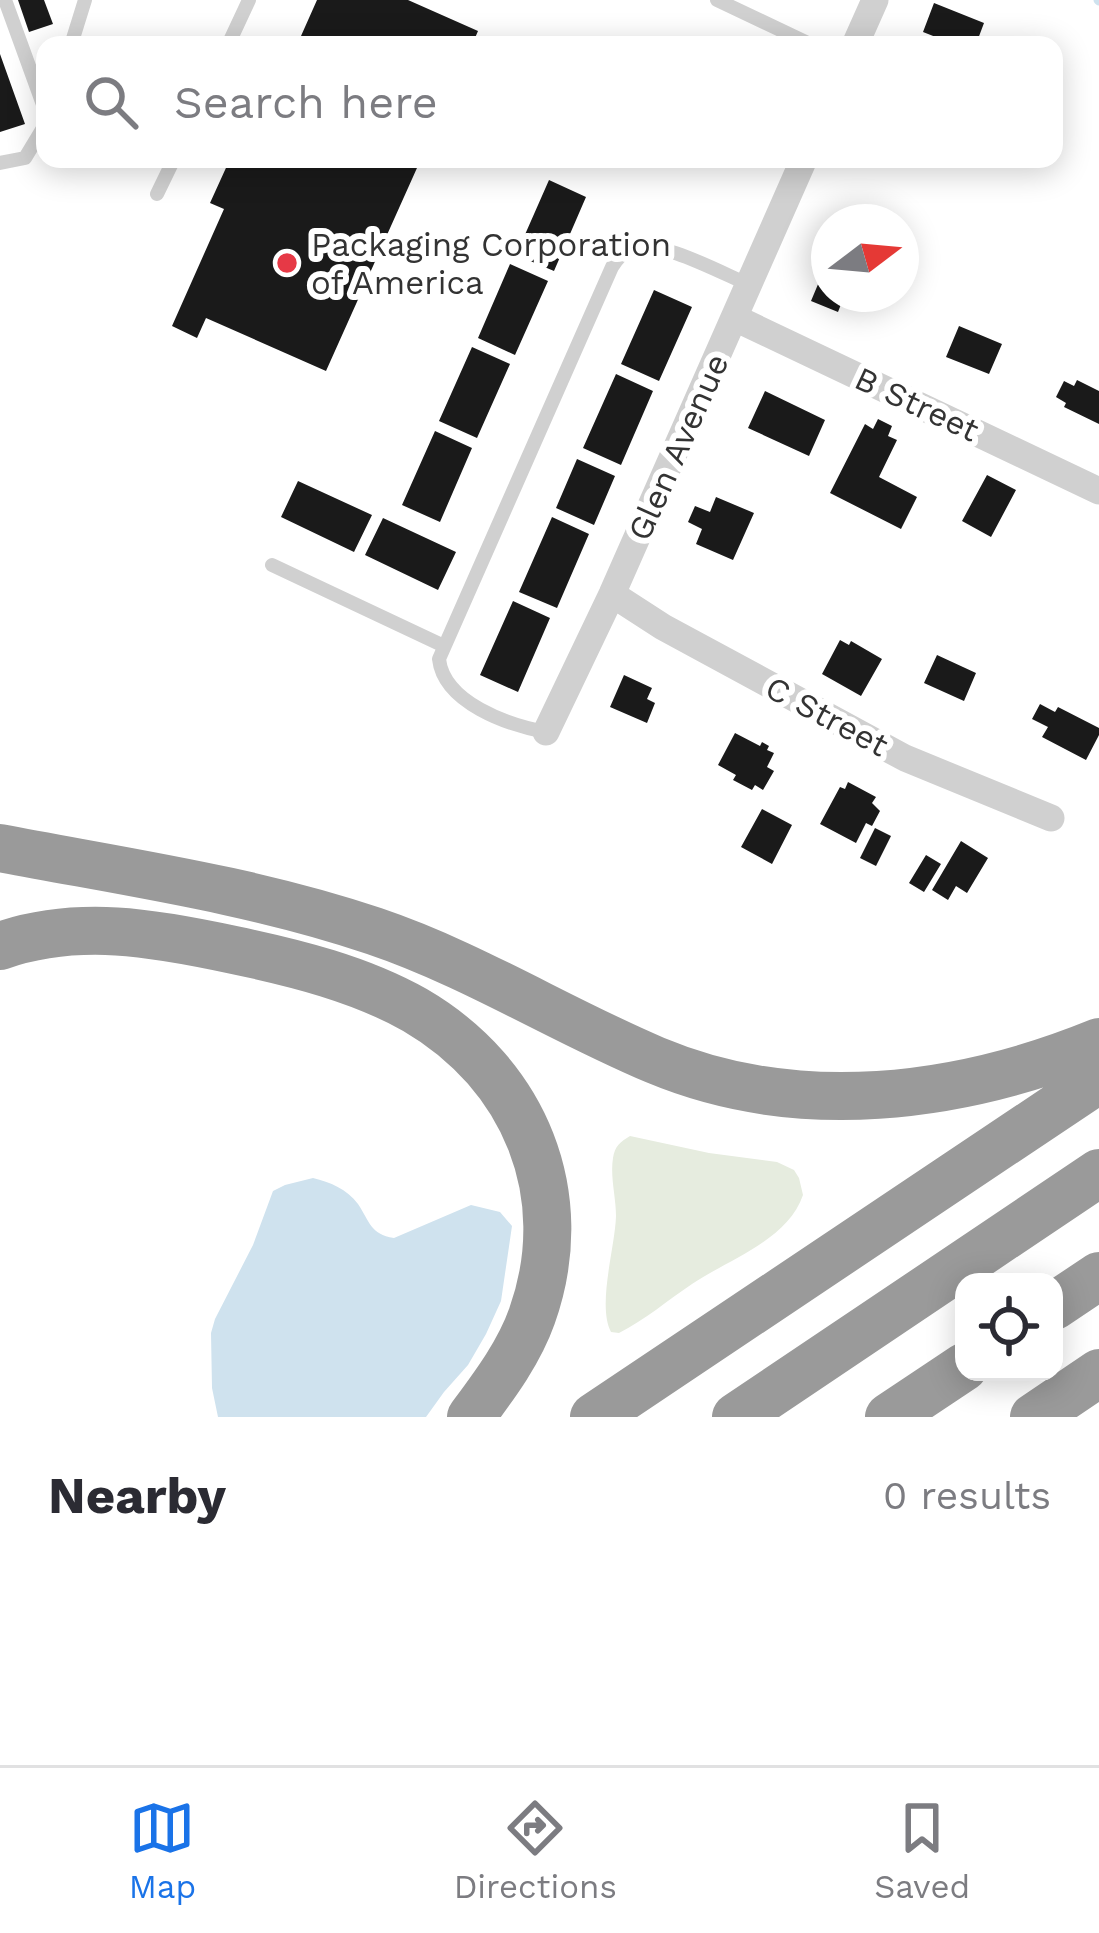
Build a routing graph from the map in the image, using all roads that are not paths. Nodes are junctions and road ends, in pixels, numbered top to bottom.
1 (5, 0) edge
2 (86, 0) edge
3 (249, 0) edge
4 (717, 0) edge
5 (875, 0) edge
6 (74, 36) edge
7 (232, 36) edge
8 (793, 36) edge
9 (859, 36) edge
10 (36, 85) edge
11 (36, 140) edge
12 (0, 163) edge
13 (170, 168) edge
14 (800, 168) edge
15 (158, 194) dead end
16 (749, 285) junction
17 (735, 318) junction
18 (1099, 490) edge
19 (272, 565) dead end
20 (612, 594) junction
21 (444, 646) junction
22 (546, 732) joint
23 (1051, 818) dead end
24 (0, 848) edge
25 (0, 946) edge
26 (1099, 1042) edge
27 (1099, 1079) edge
28 (1099, 1173) edge
29 (1099, 1276) edge
30 (1063, 1300) edge
31 (955, 1372) edge
32 (1099, 1373) edge
33 (1099, 1409) edge
34 (471, 1417) edge
35 (594, 1417) edge
36 (736, 1417) edge
37 (889, 1417) edge
38 (1034, 1417) edge
39 (1089, 1417) edge

1 - 10 lane
2 - 6 lane
3 - 7 lane
4 - 8 lane
5 - 9 street
11 - 12 lane
13 - 15 lane
14 - 16 street, Glen Avenue
16 - 17 street, Glen Avenue
16 - 21 lane
17 - 18 street, B Street
17 - 20 street, Glen Avenue
19 - 21 lane
20 - 22 street, Glen Avenue
20 - 23 street, C Street
21 - 22 lane
24 - 26 highway
25 - 34 highway
27 - 35 highway
28 - 36 highway
29 - 30 highway
31 - 37 highway
32 - 38 highway
33 - 39 highway

